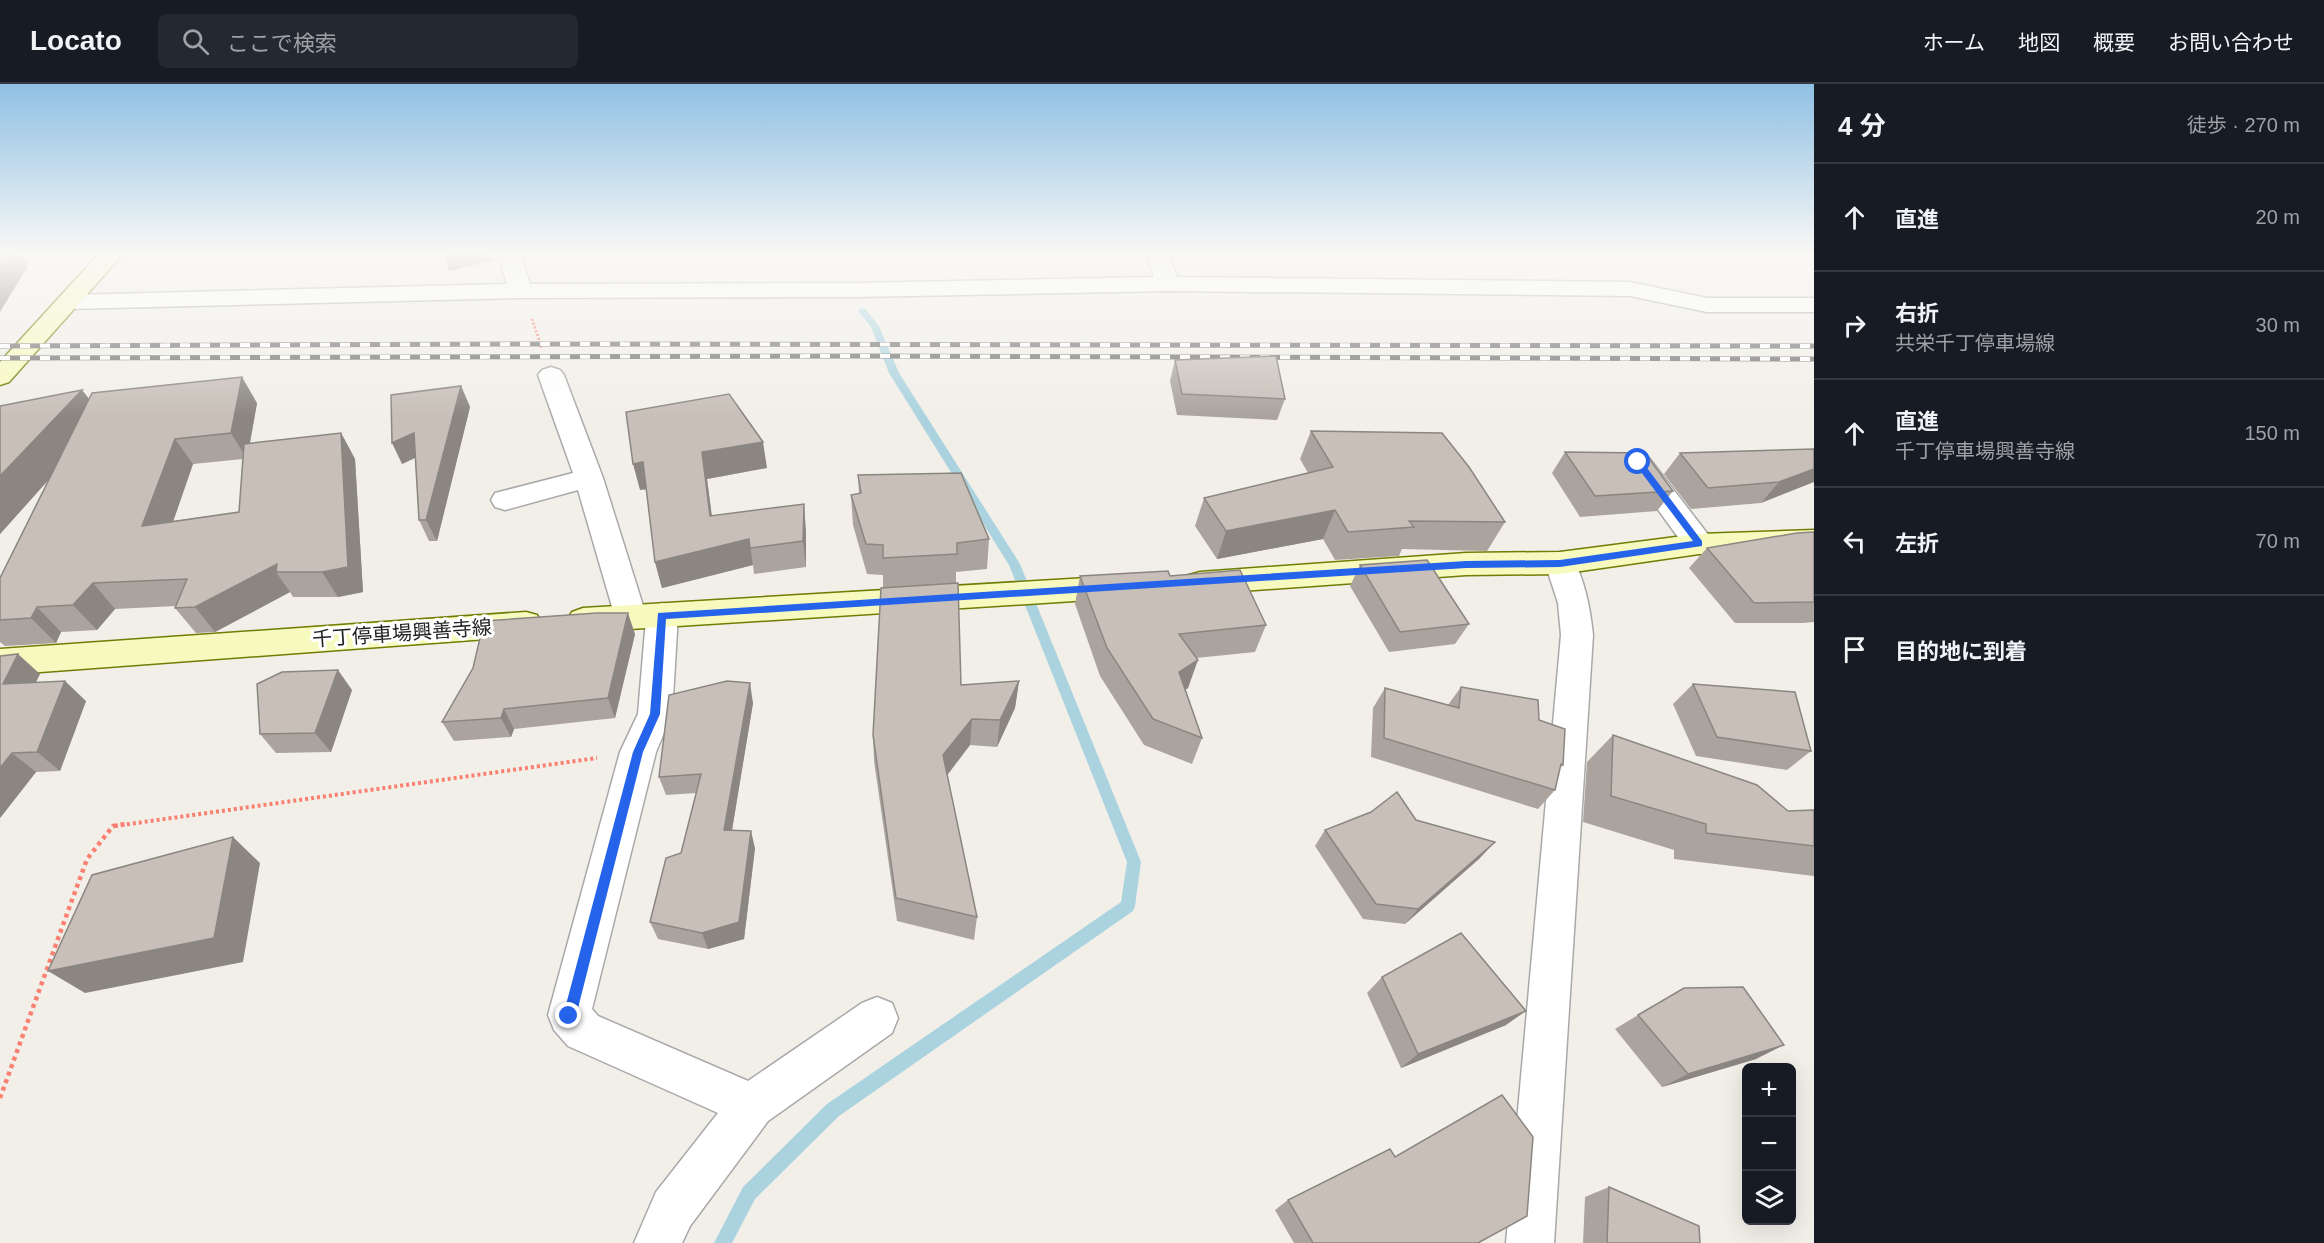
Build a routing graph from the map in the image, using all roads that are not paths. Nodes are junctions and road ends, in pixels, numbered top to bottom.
1 (63, 308) edge
2 (551, 375) road end
3 (0, 377) edge
4 (1638, 462) edge
5 (589, 478) junction
6 (505, 500) dead end
7 (1814, 540) edge
8 (1699, 544) junction
9 (1560, 563) junction
10 (646, 616) junction
11 (0, 662) edge
12 (877, 1018) dead end
13 (752, 1105) junction
14 (658, 1243) edge
15 (1530, 1243) edge

1 - 3 main road
2 - 5 street
4 - 8 street
5 - 6 street
5 - 10 street
7 - 8 main road, 千丁停車場興善寺線
8 - 9 main road, 千丁停車場興善寺線
9 - 10 main road, 千丁停車場興善寺線
9 - 15 street
10 - 11 main road, 千丁停車場興善寺線
10 - 13 street
12 - 13 street
13 - 14 street

